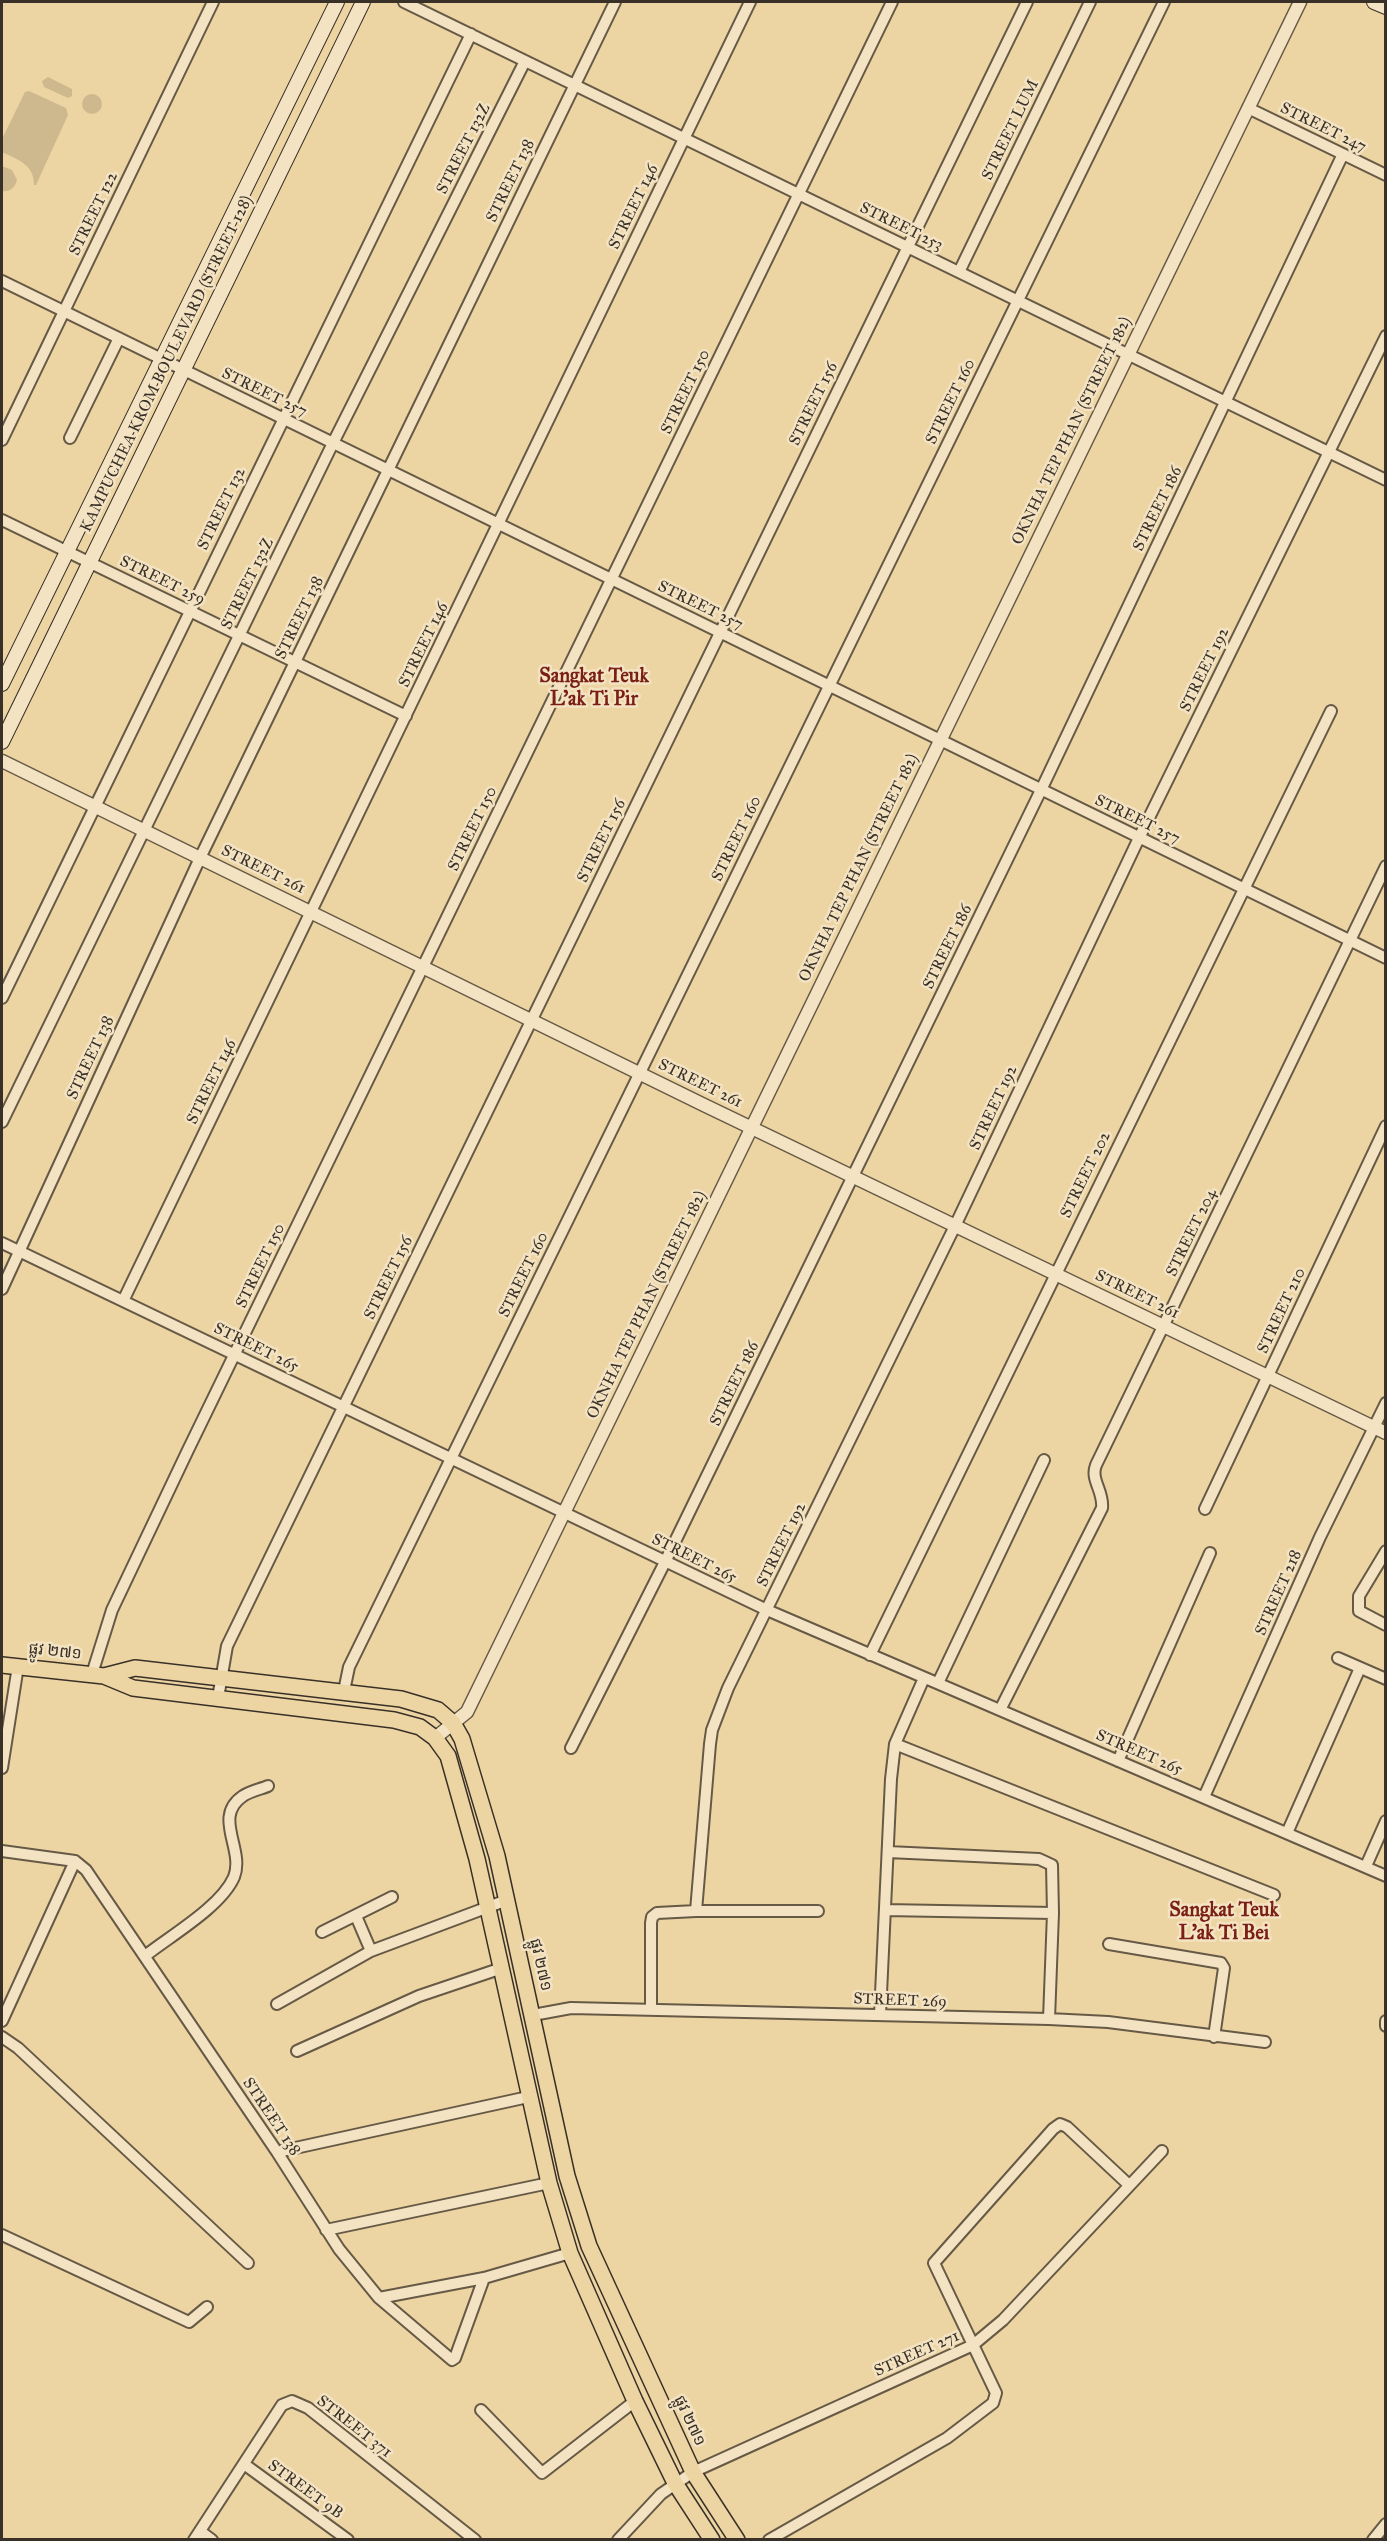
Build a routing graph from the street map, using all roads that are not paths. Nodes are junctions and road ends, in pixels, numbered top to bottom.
1 (213, 2) edge
2 (337, 2) edge
3 (363, 2) edge
4 (404, 2) edge
5 (615, 2) edge
6 (750, 2) edge
7 (892, 2) edge
8 (1027, 2) edge
9 (1090, 2) edge
10 (1164, 2) edge
11 (1299, 2) edge
12 (1374, 2) edge
13 (1386, 7) edge
14 (471, 34) junction
15 (525, 61) junction
16 (574, 85) junction
17 (1248, 108) junction
18 (684, 138) junction
19 (1343, 154) junction
20 (1386, 175) edge
21 (798, 194) junction
22 (907, 247) junction
23 (959, 272) junction
24 (2, 281) edge
25 (1017, 300) junction
26 (64, 312) junction
27 (1386, 336) edge
28 (119, 338) junction
29 (1128, 354) junction
30 (161, 359) junction
31 (183, 370) junction
32 (1226, 402) junction
33 (283, 419) junction
34 (70, 438) dead end
35 (2, 440) edge
36 (333, 443) junction
37 (1328, 452) junction
38 (388, 470) junction
39 (1386, 480) edge
40 (2, 520) edge
41 (498, 524) junction
42 (67, 552) junction
43 (89, 563) junction
44 (611, 580) junction
45 (190, 611) junction
46 (720, 633) junction
47 (239, 635) junction
48 (295, 662) junction
49 (2, 684) edge
50 (829, 686) junction
51 (1331, 711) dead end
52 (406, 716) junction
53 (940, 740) junction
54 (2, 742) edge
55 (2, 761) edge
56 (1041, 790) junction
57 (95, 806) junction
58 (144, 830) junction
59 (1139, 838) junction
60 (200, 858) junction
61 (1386, 866) edge
62 (1243, 889) junction
63 (311, 912) junction
64 (1348, 940) junction
65 (1386, 958) edge
66 (423, 967) junction
67 (2, 998) edge
68 (531, 1020) junction
69 (639, 1073) junction
70 (2, 1122) edge
71 (1386, 1126) edge
72 (752, 1128) junction
73 (853, 1177) junction
74 (955, 1226) junction
75 (2, 1243) edge
76 (18, 1252) junction
77 (1055, 1274) junction
78 (2, 1289) edge
79 (123, 1301) junction
80 (1164, 1326) junction
81 (235, 1354) junction
82 (1268, 1377) junction
83 (1386, 1402) edge
84 (343, 1407) junction
85 (1373, 1427) junction
86 (1386, 1433) edge
87 (450, 1458) junction
88 (1044, 1460) dead end
89 (1205, 1509) dead end
90 (564, 1513) junction
91 (1386, 1551) edge
92 (1210, 1553) dead end
93 (665, 1562) junction
94 (767, 1611) junction
95 (1386, 1625) edge
96 (870, 1655) junction
97 (1338, 1658) dead end
98 (2, 1665) edge
99 (18, 1666) junction
100 (1360, 1668) junction
101 (98, 1675) junction
102 (221, 1677) junction
103 (924, 1677) junction
104 (1386, 1679) edge
105 (938, 1683) junction
106 (344, 1691) junction
107 (218, 1698) junction
108 (1000, 1710) junction
109 (453, 1723) junction
110 (435, 1738) junction
111 (896, 1744) junction
112 (571, 1748) dead end
113 (1119, 1761) junction
114 (2, 1768) edge
115 (268, 1786) dead end
116 (1204, 1797) junction
117 (1386, 1821) edge
118 (1287, 1833) junction
119 (2, 1851) edge
120 (888, 1852) junction
121 (75, 1861) junction
122 (1366, 1866) junction
123 (1386, 1876) edge
124 (1274, 1895) dead end
125 (392, 1897) dead end
126 (507, 1900) junction
127 (488, 1905) junction
128 (885, 1910) junction
129 (696, 1911) junction
130 (818, 1911) dead end
131 (1053, 1913) junction
132 (356, 1916) junction
133 (322, 1932) dead end
134 (1109, 1944) dead end
135 (371, 1951) junction
136 (145, 1956) junction
137 (502, 1968) junction
138 (277, 2004) dead end
139 (651, 2010) junction
140 (533, 2015) junction
141 (880, 2016) junction
142 (1049, 2019) junction
143 (2, 2021) edge
144 (1386, 2021) edge
145 (1386, 2026) edge
146 (2, 2037) edge
147 (1214, 2037) junction
148 (1265, 2042) dead end
149 (297, 2050) dead end
150 (528, 2097) junction
151 (1162, 2151) dead end
152 (277, 2152) junction
153 (549, 2183) junction
154 (1129, 2185) junction
155 (326, 2230) junction
156 (2, 2235) edge
157 (570, 2253) junction
158 (248, 2263) dead end
159 (484, 2278) junction
160 (379, 2298) junction
161 (207, 2307) dead end
162 (973, 2345) junction
163 (635, 2401) junction
164 (481, 2410) dead end
165 (244, 2464) junction
166 (693, 2472) junction
167 (675, 2483) junction
168 (1386, 2524) edge
169 (197, 2535) edge
170 (212, 2540) edge
171 (348, 2540) edge
172 (475, 2540) edge
173 (618, 2540) edge
174 (712, 2540) edge
175 (737, 2540) edge
176 (769, 2540) edge
177 (1373, 2540) edge

1 - 26 street, STREET 122
2 - 30 main road, KAMPUCHEA KROM BOULEVARD (STREET 128)
3 - 31 main road, KAMPUCHEA KROM BOULEVARD (STREET 128)
4 - 14 street, STREET 253
5 - 16 street, STREET 138
6 - 18 street, STREET 146
7 - 21 street, STREET 150
8 - 22 street, STREET 156
9 - 23 street, STREET LUM
10 - 25 street, STREET 160
11 - 17 street, OKNHA TEP PHAN (STREET 182)
12 - 13 main road
14 - 15 street, STREET 253
14 - 33 street, STREET 132
15 - 16 street, STREET 253
15 - 36 street, STREET 132Z
16 - 18 street, STREET 253
16 - 38 street, STREET 138
17 - 19 street, STREET 247
17 - 29 street, OKNHA TEP PHAN (STREET 182)
18 - 21 street, STREET 253
18 - 41 street, STREET 146
19 - 20 street, STREET 247
19 - 32 street, STREET 186
21 - 22 street, STREET 253
21 - 44 street, STREET 150
22 - 23 street, STREET 253
22 - 46 street, STREET 156
23 - 25 street, STREET 253
24 - 26 street, STREET 257
25 - 29 street, STREET 253
25 - 50 street, STREET 160
26 - 28 street, STREET 257
26 - 35 street, STREET 122
27 - 37 street, STREET 192
28 - 30 street, STREET 257
28 - 34 street
29 - 32 street, STREET 253
29 - 53 street, OKNHA TEP PHAN (STREET 182)
30 - 31 street, STREET 257
30 - 42 main road, KAMPUCHEA KROM BOULEVARD (STREET 128)
31 - 33 street, STREET 257
31 - 43 main road, KAMPUCHEA KROM BOULEVARD (STREET 128)
32 - 37 street, STREET 253
32 - 56 street, STREET 186
33 - 36 street, STREET 257
33 - 45 street, STREET 132
36 - 38 street, STREET 257
36 - 47 street, STREET 132Z
37 - 39 street, STREET 253
37 - 59 street, STREET 192
38 - 41 street, STREET 257
38 - 48 street, STREET 138
40 - 42 street, STREET 259
41 - 44 street, STREET 257
41 - 52 street, STREET 146
42 - 43 street, STREET 259
42 - 49 main road, KAMPUCHEA KROM BOULEVARD (STREET 128)
43 - 45 street, STREET 259
43 - 54 main road, KAMPUCHEA KROM BOULEVARD (STREET 128)
44 - 46 street, STREET 257
44 - 66 street, STREET 150
45 - 47 street, STREET 259
45 - 57 street, STREET 132
46 - 50 street, STREET 257
46 - 68 street, STREET 156
47 - 48 street, STREET 259
47 - 58 street, STREET 132Z
48 - 52 street, STREET 259
48 - 60 street, STREET 138
50 - 53 street, STREET 257
50 - 69 street, STREET 160
51 - 62 street, STREET 202
52 - 63 street, STREET 146
53 - 56 street, STREET 257
53 - 72 street, OKNHA TEP PHAN (STREET 182)
55 - 57 street, STREET 261
56 - 59 street, STREET 257
56 - 73 street, STREET 186
57 - 58 street, STREET 261
57 - 67 street, STREET 132
58 - 60 street, STREET 261
58 - 70 street, STREET 132Z
59 - 62 street, STREET 257
59 - 74 street, STREET 192
60 - 63 street, STREET 261
60 - 76 street, STREET 138
61 - 64 street, STREET 204
62 - 64 street, STREET 257
62 - 77 street, STREET 202
63 - 66 street, STREET 261
63 - 79 street, STREET 146
64 - 65 street, STREET 257
64 - 80 street, STREET 204
66 - 68 street, STREET 261
66 - 81 street, STREET 150
68 - 69 street, STREET 261
68 - 84 street, STREET 156
69 - 72 street, STREET 261
69 - 87 street, STREET 160
71 - 82 street, STREET 210
72 - 73 street, STREET 261
72 - 90 street, OKNHA TEP PHAN (STREET 182)
73 - 74 street, STREET 261
73 - 93 street, STREET 186
74 - 77 street, STREET 261
74 - 94 street, STREET 192
75 - 76 street, STREET 265
76 - 78 street, STREET 138
76 - 79 street, STREET 265
77 - 80 street, STREET 261
77 - 96 street, STREET 202
79 - 81 street, STREET 265
80 - 82 street, STREET 261
80 - 108 street, STREET 204
81 - 84 street, STREET 265
81 - 101 street, STREET 150
82 - 85 street, STREET 261
82 - 89 street, STREET 210
83 - 85 street, STREET 218
84 - 87 street, STREET 265
84 - 102 street, STREET 156
85 - 86 street, STREET 261
85 - 116 street, STREET 218
87 - 90 street, STREET 265
87 - 106 street, STREET 160
88 - 105 street
90 - 93 street, STREET 265
90 - 109 street, OKNHA TEP PHAN (STREET 182)
91 - 95 street
92 - 113 street
93 - 94 street, STREET 265
93 - 112 street, STREET 186
94 - 96 street, STREET 265
94 - 129 street, STREET 192
96 - 103 street, STREET 265
97 - 100 street
98 - 99 main road, ផ្លូវ ២៧១
99 - 101 main road, ផ្លូវ ២៧១
99 - 114 street
100 - 104 street
100 - 118 street
101 - 102 main road, ផ្លូវ ២៧១
101 - 107 main road, ផ្លូវ ២៧១
102 - 106 main road, ផ្លូវ ២៧១
102 - 107 street, STREET 156
103 - 105 street, STREET 265
103 - 111 street
105 - 108 street, STREET 265
106 - 109 main road, ផ្លូវ ២៧១
107 - 110 main road, ផ្លូវ ២៧១
108 - 113 street, STREET 265
109 - 110 street, OKNHA TEP PHAN (STREET 182)
109 - 126 main road, ផ្លូវ ២៧១
110 - 127 main road
111 - 120 street
111 - 124 street
113 - 116 street, STREET 265
115 - 136 street
116 - 118 street, STREET 265
117 - 122 street
118 - 122 street, STREET 265
119 - 121 street
120 - 128 street
120 - 131 street
121 - 136 street, STREET 138
121 - 143 street
122 - 123 street, STREET 265
125 - 132 street
126 - 127 street
126 - 140 main road, ផ្លូវ ២៧១
127 - 135 street
127 - 137 main road
128 - 131 street
128 - 141 street
129 - 130 street
129 - 139 street
131 - 142 street
132 - 133 street
132 - 135 street
134 - 147 street
135 - 138 street
136 - 152 street, STREET 138
137 - 149 street
137 - 150 main road
139 - 140 street, STREET 269
139 - 141 street, STREET 269
140 - 166 main road, ផ្លូវ ២៧១
141 - 142 street, STREET 269
142 - 147 street, STREET 269
144 - 145 street
146 - 158 street
147 - 148 street, STREET 269
150 - 152 street
150 - 153 main road
151 - 154 street, STREET 271
152 - 155 street, STREET 138
153 - 155 street
153 - 157 main road
154 - 162 street, STREET 271
154 - 162 street
155 - 160 street, STREET 138
156 - 161 street
157 - 159 street
157 - 163 main road
159 - 160 street
159 - 160 street, STREET 138
162 - 166 street, STREET 271
162 - 176 street
163 - 164 street
163 - 167 main road
165 - 169 street, STREET 371
165 - 171 street, STREET 9B
165 - 172 street, STREET 371
166 - 167 street, STREET 271
166 - 175 main road, ផ្លូវ ២៧១
167 - 173 street, STREET 271
167 - 174 main road
168 - 177 street
169 - 170 street

